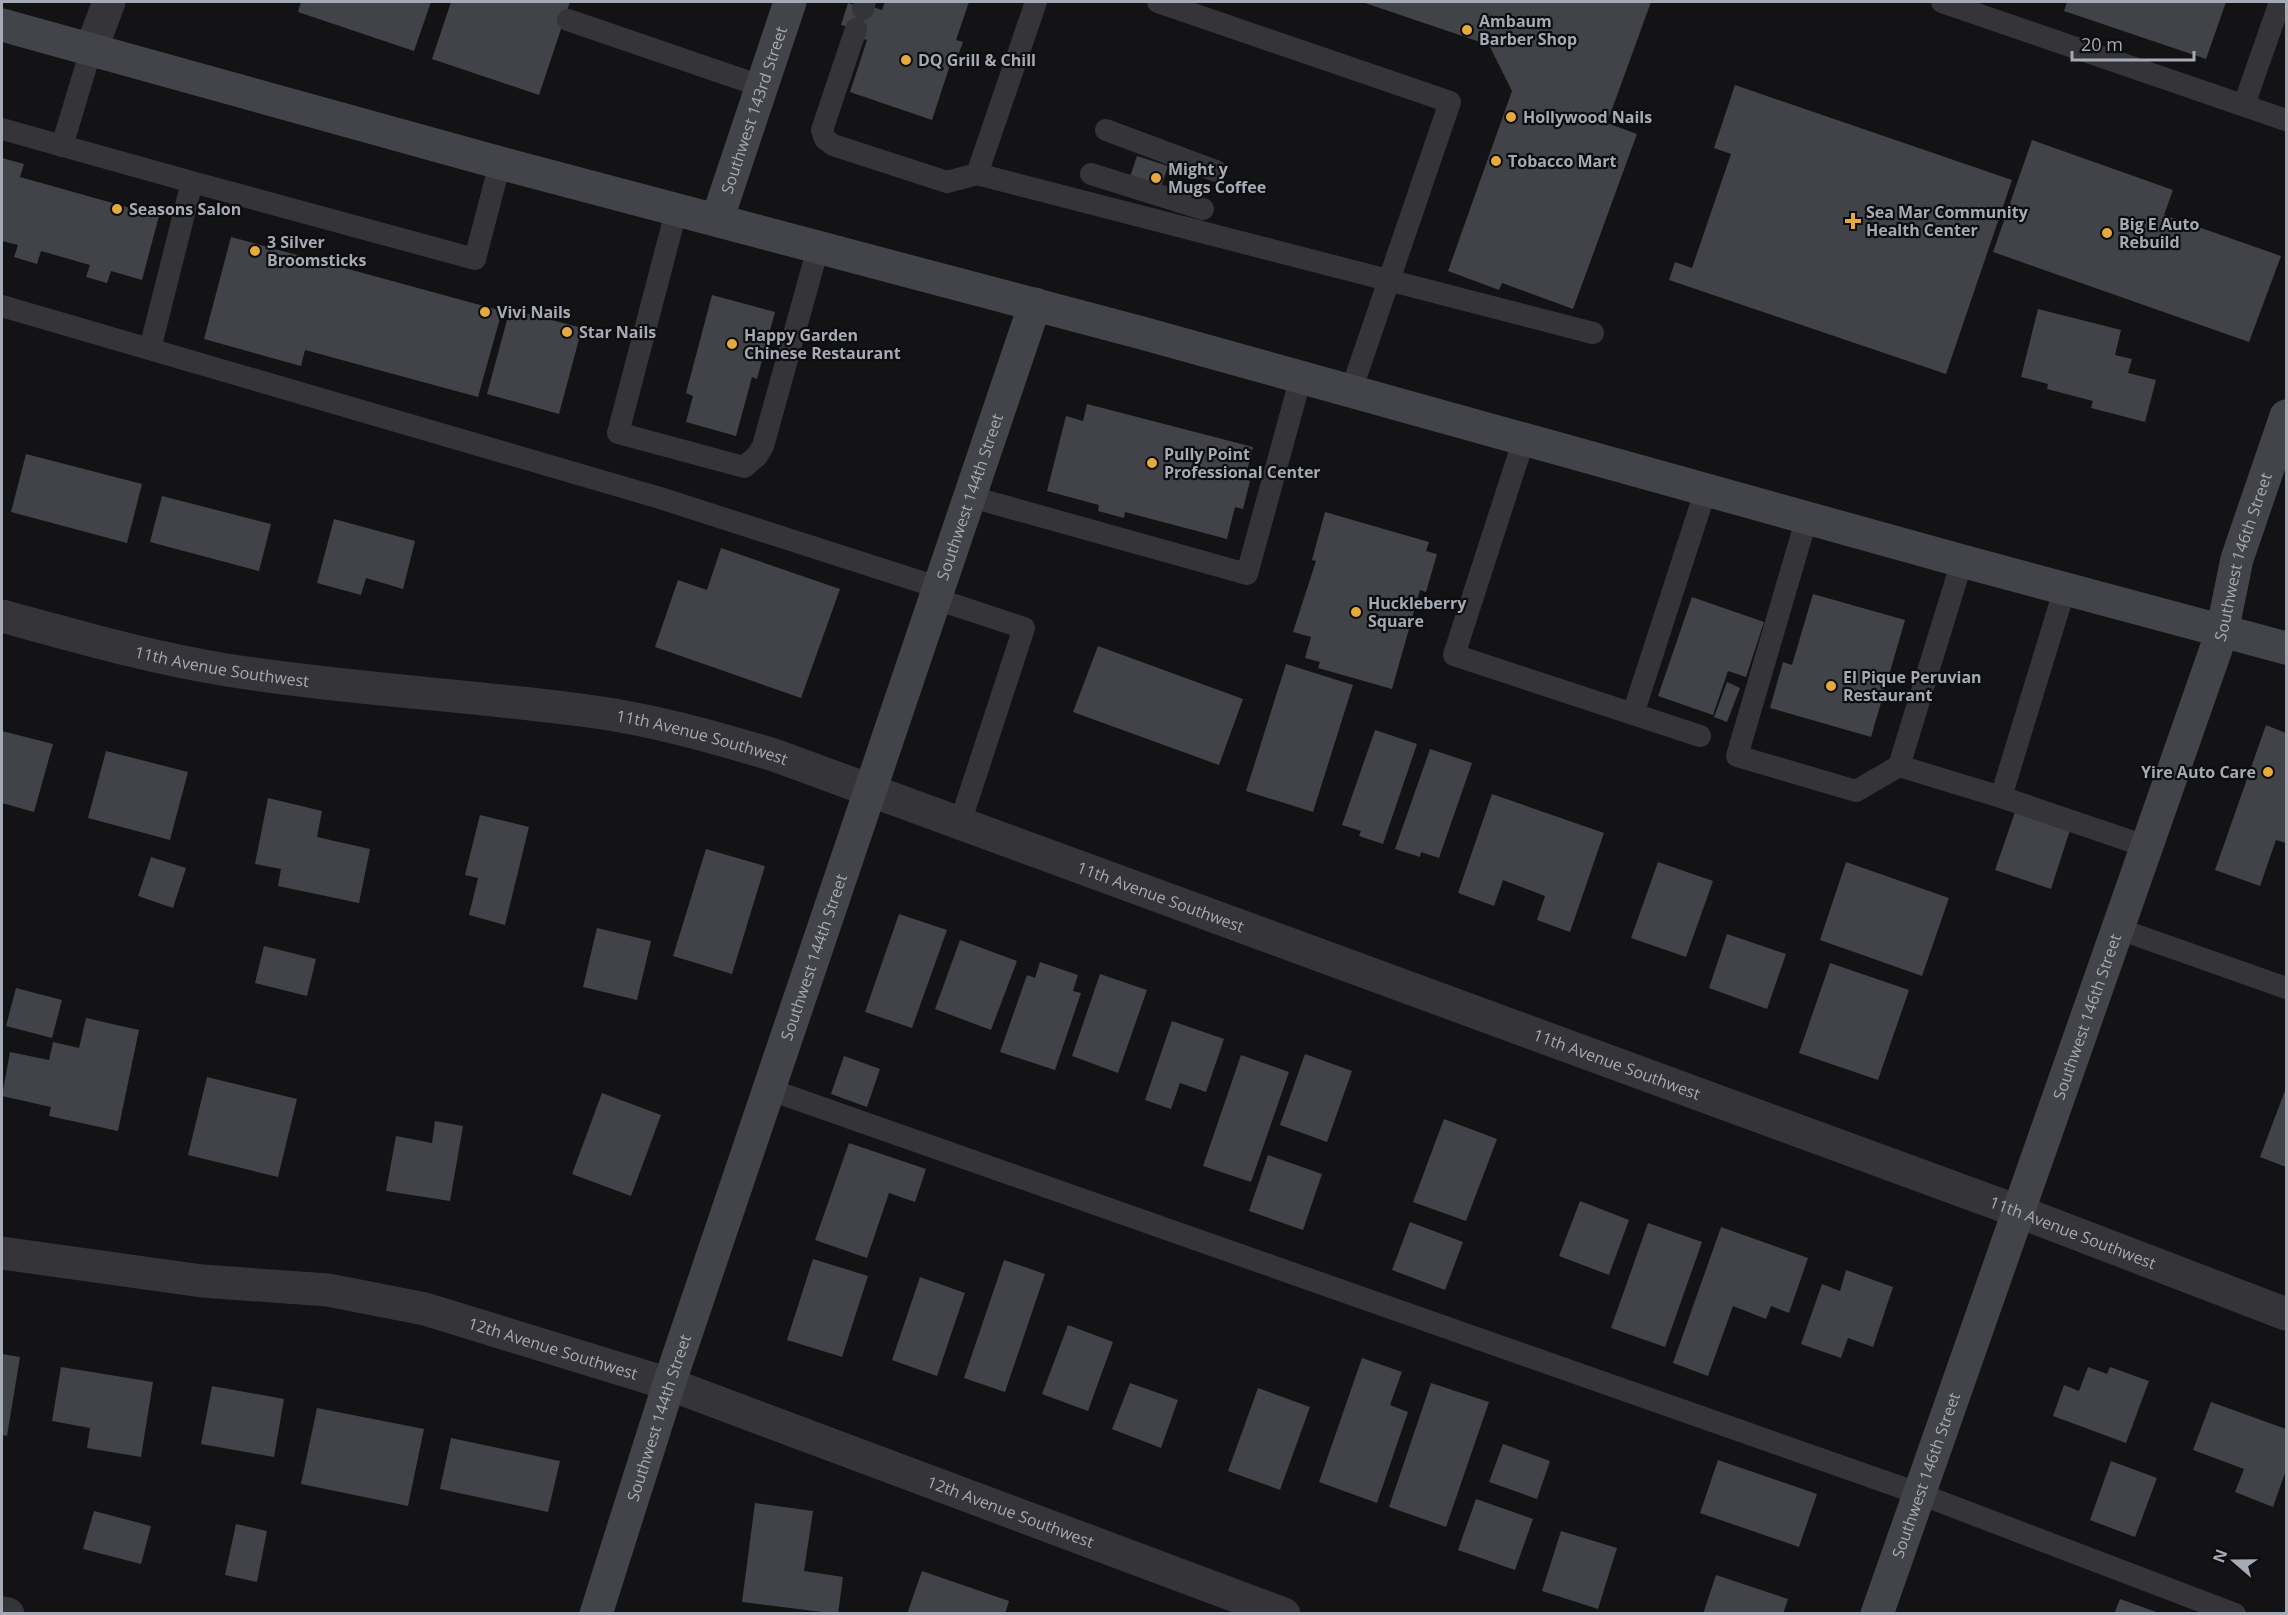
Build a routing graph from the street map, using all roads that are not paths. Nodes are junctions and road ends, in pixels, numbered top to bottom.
1 (109, 2) edge
2 (790, 2) edge
3 (1036, 2) edge
4 (1158, 2) edge
5 (1945, 2) edge
6 (2280, 2) edge
7 (861, 13) edge
8 (568, 20) dead end
9 (2, 25) edge
10 (91, 50) junction
11 (761, 86) junction
12 (2244, 105) junction
13 (2286, 120) edge
14 (2, 129) edge
15 (1106, 130) dead end
16 (62, 146) junction
17 (500, 163) junction
18 (1216, 171) dead end
19 (977, 174) junction
20 (1091, 174) dead end
21 (192, 182) junction
22 (677, 208) junction
23 (1203, 209) dead end
24 (717, 220) junction
25 (818, 248) junction
26 (1389, 280) junction
27 (1035, 304) junction
28 (2, 306) edge
29 (1593, 333) dead end
30 (150, 349) junction
31 (1301, 377) junction
32 (1351, 391) junction
33 (2286, 417) edge
34 (1524, 439) junction
35 (1706, 489) junction
36 (968, 496) junction
37 (1807, 517) junction
38 (1962, 561) junction
39 (2065, 588) junction
40 (935, 593) junction
41 (2, 616) edge
42 (2222, 632) junction
43 (2286, 648) edge
44 (1633, 714) junction
45 (1700, 736) dead end
46 (1899, 766) junction
47 (868, 790) junction
48 (2001, 797) junction
49 (960, 823) junction
50 (2148, 846) junction
51 (2119, 930) junction
52 (2286, 988) edge
53 (768, 1089) junction
54 (2020, 1212) junction
55 (2, 1253) edge
56 (2286, 1314) edge
57 (669, 1384) junction
58 (1920, 1494) junction
59 (2, 1612) edge
60 (8, 1614) edge
61 (596, 1614) edge
62 (1284, 1614) edge
63 (1877, 1614) edge
64 (2235, 1614) edge

1 - 10 street
2 - 11 street, Southwest 143rd Street
3 - 19 lane
4 - 26 lane
5 - 12 lane
6 - 12 lane
7 - 19 lane
8 - 11 lane
9 - 10 street
10 - 16 lane
10 - 17 street
11 - 24 street, Southwest 143rd Street
12 - 13 lane
14 - 16 lane
15 - 18 lane
16 - 21 lane
17 - 21 lane
17 - 22 street
19 - 26 lane
20 - 23 lane
21 - 30 lane
22 - 24 street
22 - 25 lane
24 - 25 street
25 - 27 street
26 - 29 lane
26 - 32 lane
27 - 31 street
27 - 36 street, Southwest 144th Street
28 - 30 lane
30 - 40 lane
31 - 32 street
31 - 36 lane
32 - 34 street
33 - 42 street, Southwest 146th Street
34 - 35 street
34 - 44 lane
35 - 37 street
35 - 44 lane
36 - 40 street, Southwest 144th Street
37 - 38 street
37 - 46 lane
38 - 39 street
38 - 46 lane
39 - 42 street
39 - 48 lane
40 - 47 street, Southwest 144th Street
40 - 49 lane
41 - 47 street, 11th Avenue Southwest
42 - 43 street
42 - 50 street, Southwest 146th Street
44 - 45 lane
46 - 48 lane
47 - 49 street, 11th Avenue Southwest
47 - 53 street, Southwest 144th Street
48 - 50 lane
49 - 54 street, 11th Avenue Southwest
50 - 51 street, Southwest 146th Street
51 - 52 lane
51 - 54 street, Southwest 146th Street
53 - 57 street, Southwest 144th Street
53 - 58 lane
54 - 56 street, 11th Avenue Southwest
54 - 58 street, Southwest 146th Street
55 - 57 street, 12th Avenue Southwest
57 - 61 street, Southwest 144th Street
57 - 62 street, 12th Avenue Southwest
58 - 63 street, Southwest 146th Street
58 - 64 lane
59 - 60 street

